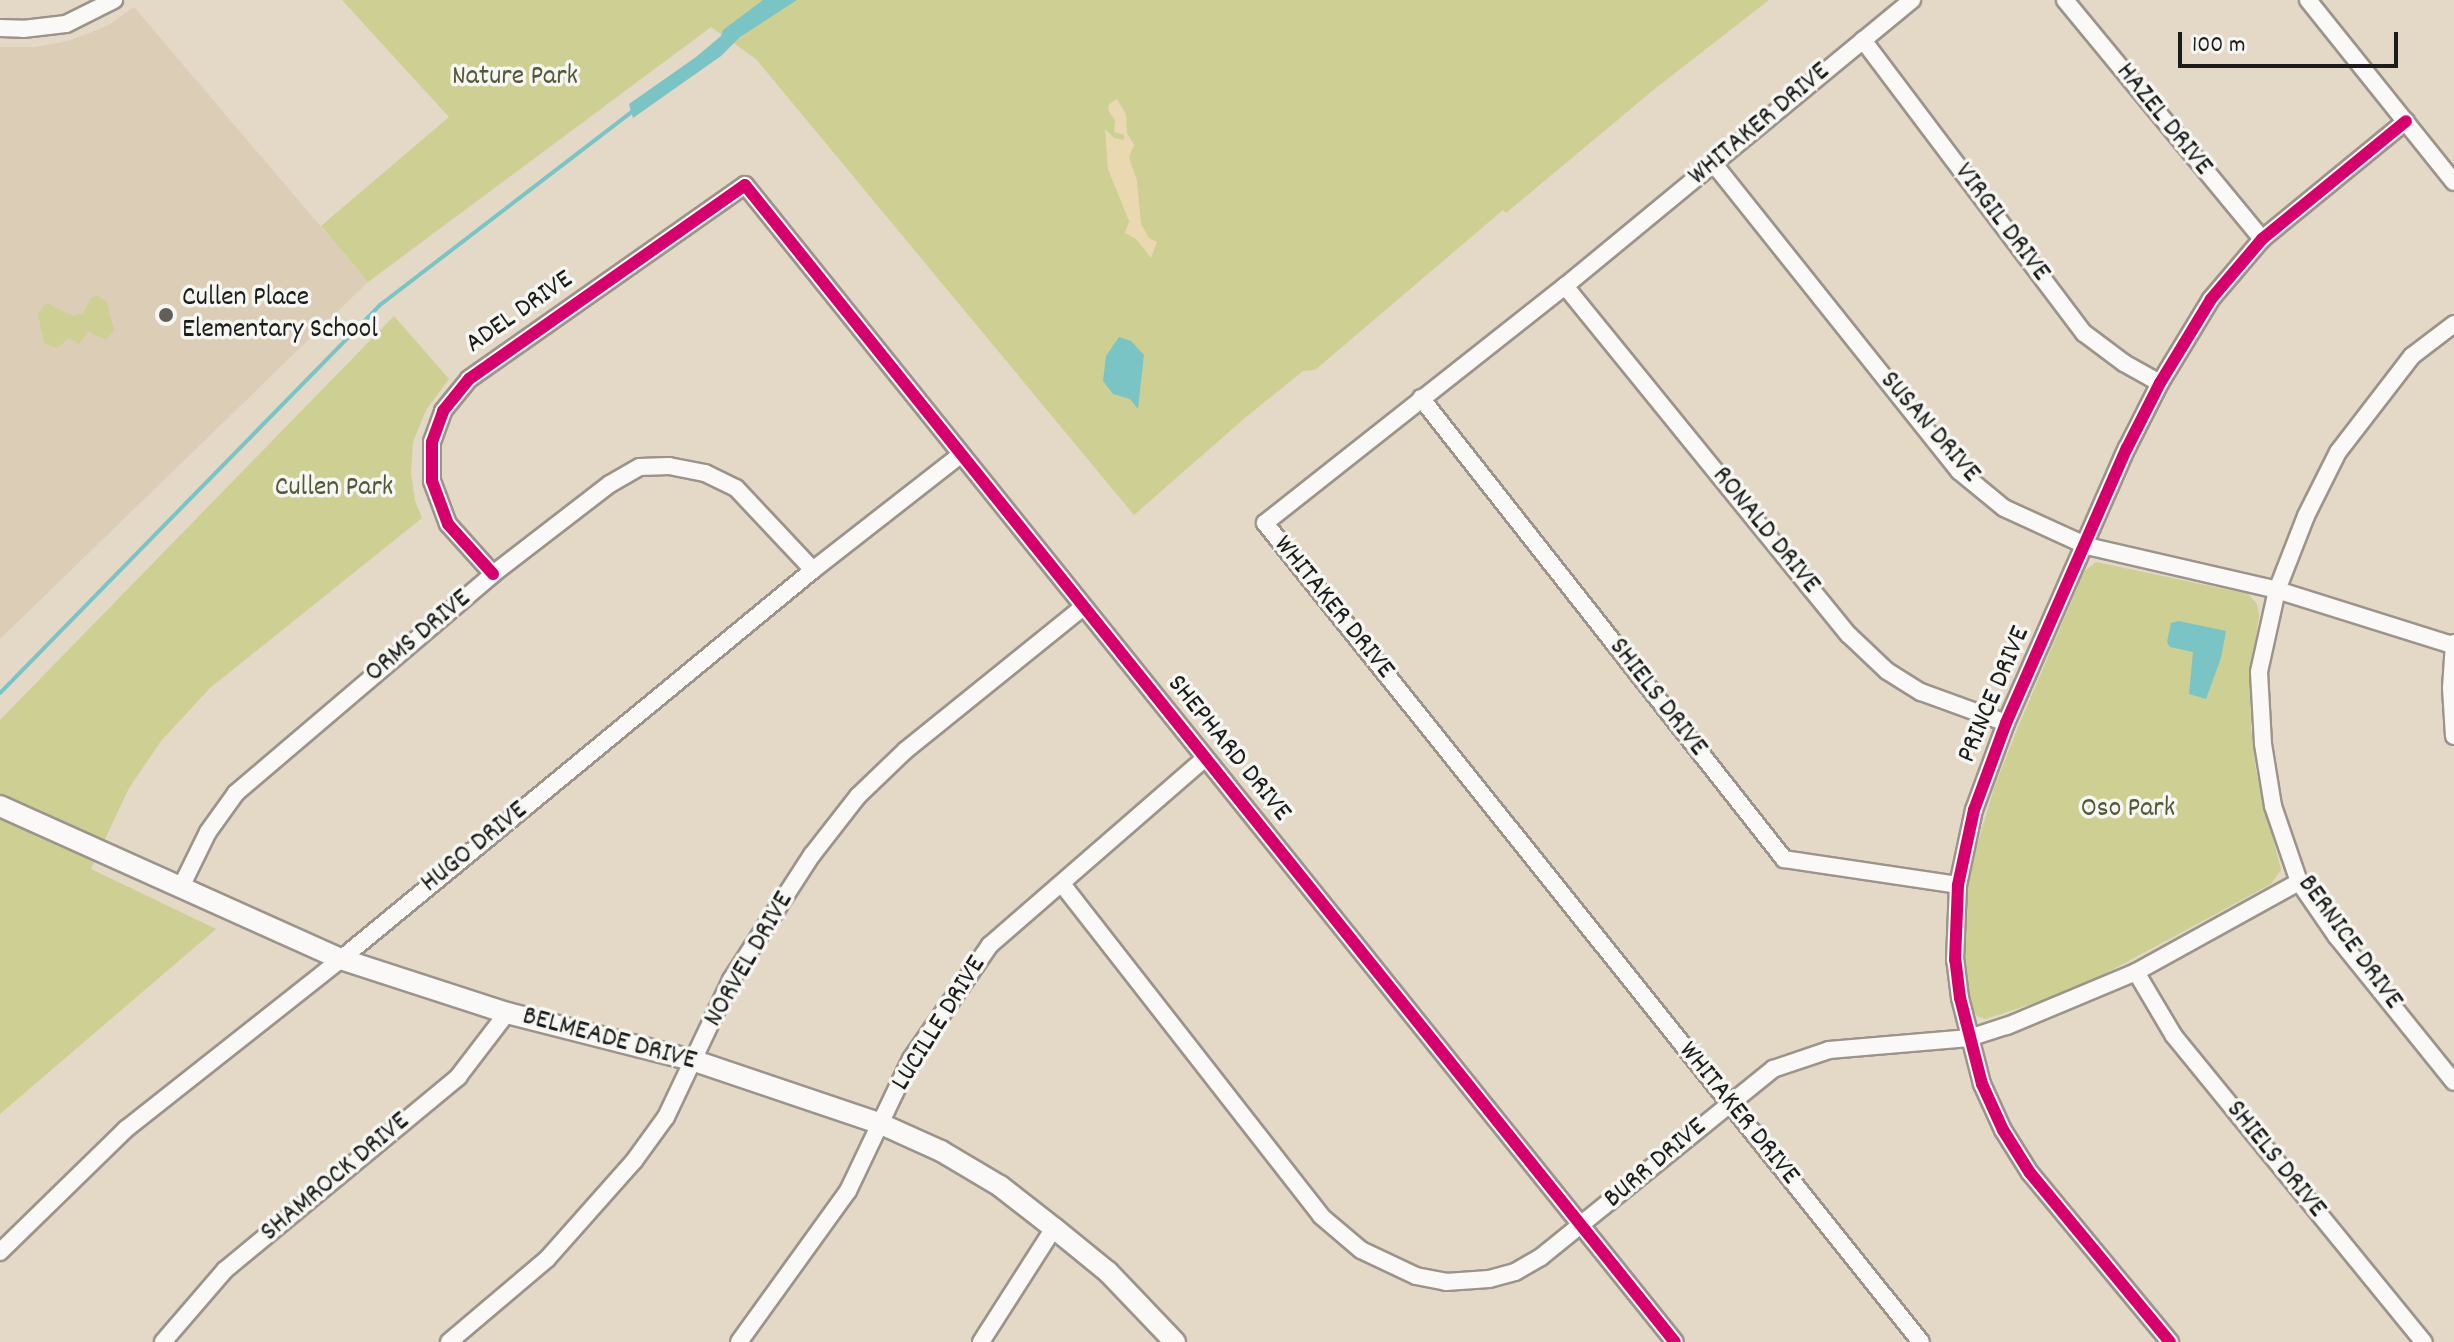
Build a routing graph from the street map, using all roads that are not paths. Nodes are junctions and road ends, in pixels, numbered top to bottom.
1 (114, 0) edge
2 (1912, 0) edge
3 (2065, 0) edge
4 (2308, 0) edge
5 (0, 28) edge
6 (1863, 40) junction
7 (2406, 121) junction
8 (1714, 164) junction
9 (2454, 182) edge
10 (745, 185) joint
11 (2262, 239) junction
12 (1565, 286) junction
13 (2454, 324) edge
14 (2160, 383) junction
15 (1421, 398) junction
16 (960, 455) junction
17 (2087, 546) junction
18 (813, 570) junction
19 (493, 574) junction
20 (2277, 590) junction
21 (1083, 607) junction
22 (2454, 644) edge
23 (2006, 723) junction
24 (2454, 736) edge
25 (1204, 759) junction
26 (0, 806) edge
27 (2299, 882) junction
28 (1062, 884) junction
29 (1958, 885) junction
30 (181, 887) junction
31 (341, 959) junction
32 (2136, 972) junction
33 (507, 1013) junction
34 (1969, 1038) junction
35 (695, 1061) junction
36 (2454, 1082) edge
37 (1729, 1103) junction
38 (881, 1124) junction
39 (1581, 1226) junction
40 (1054, 1228) junction
41 (0, 1252) edge
42 (163, 1342) edge
43 (449, 1342) edge
44 (739, 1342) edge
45 (981, 1342) edge
46 (1175, 1342) edge
47 (1675, 1342) edge
48 (1921, 1342) edge
49 (2170, 1342) edge
50 (2424, 1342) edge

1 - 5 street
2 - 6 street, WHITAKER DRIVE
3 - 11 street, HAZEL DRIVE
4 - 7 street
6 - 8 street, WHITAKER DRIVE
6 - 14 street, VIRGIL DRIVE
7 - 9 street
7 - 11 street, PRINCE DRIVE
8 - 12 street, WHITAKER DRIVE
8 - 17 street, SUSAN DRIVE
10 - 16 street, SHEPHARD DRIVE
10 - 19 street, ADEL DRIVE
11 - 14 street, PRINCE DRIVE
12 - 15 street, WHITAKER DRIVE
12 - 23 street, RONALD DRIVE
13 - 20 street, BERNICE DRIVE
14 - 17 street, PRINCE DRIVE
15 - 29 street, SHIELS DRIVE
15 - 37 street, WHITAKER DRIVE
16 - 18 street, HUGO DRIVE
16 - 21 street, SHEPHARD DRIVE
17 - 20 street, SUSAN DRIVE
17 - 23 street, PRINCE DRIVE
18 - 19 street, ORMS DRIVE
18 - 31 street, HUGO DRIVE
19 - 30 street, ORMS DRIVE
20 - 22 street, SUSAN DRIVE
20 - 27 street, BERNICE DRIVE
21 - 25 street, SHEPHARD DRIVE
21 - 35 street, NORVEL DRIVE
22 - 24 street
23 - 29 street, PRINCE DRIVE
25 - 28 street, LUCILLE DRIVE
25 - 39 street, SHEPHARD DRIVE
26 - 30 street, BELMEADE DRIVE
27 - 32 street, BURR DRIVE
27 - 36 street, BERNICE DRIVE
28 - 38 street, LUCILLE DRIVE
28 - 39 street, BURR DRIVE
29 - 34 street, PRINCE DRIVE
30 - 31 street, BELMEADE DRIVE
31 - 33 street, BELMEADE DRIVE
31 - 41 street, HUGO DRIVE
32 - 34 street, BURR DRIVE
32 - 50 street, SHIELS DRIVE
33 - 35 street, BELMEADE DRIVE
33 - 42 street, SHAMROCK DRIVE
34 - 37 street, BURR DRIVE
34 - 49 street, PRINCE DRIVE
35 - 38 street, BELMEADE DRIVE
35 - 43 street, NORVEL DRIVE
37 - 39 street, BURR DRIVE
37 - 48 street, WHITAKER DRIVE
38 - 40 street, BELMEADE DRIVE
38 - 44 street, LUCILLE DRIVE
39 - 47 street, SHEPHARD DRIVE
40 - 45 street
40 - 46 street, BELMEADE DRIVE

